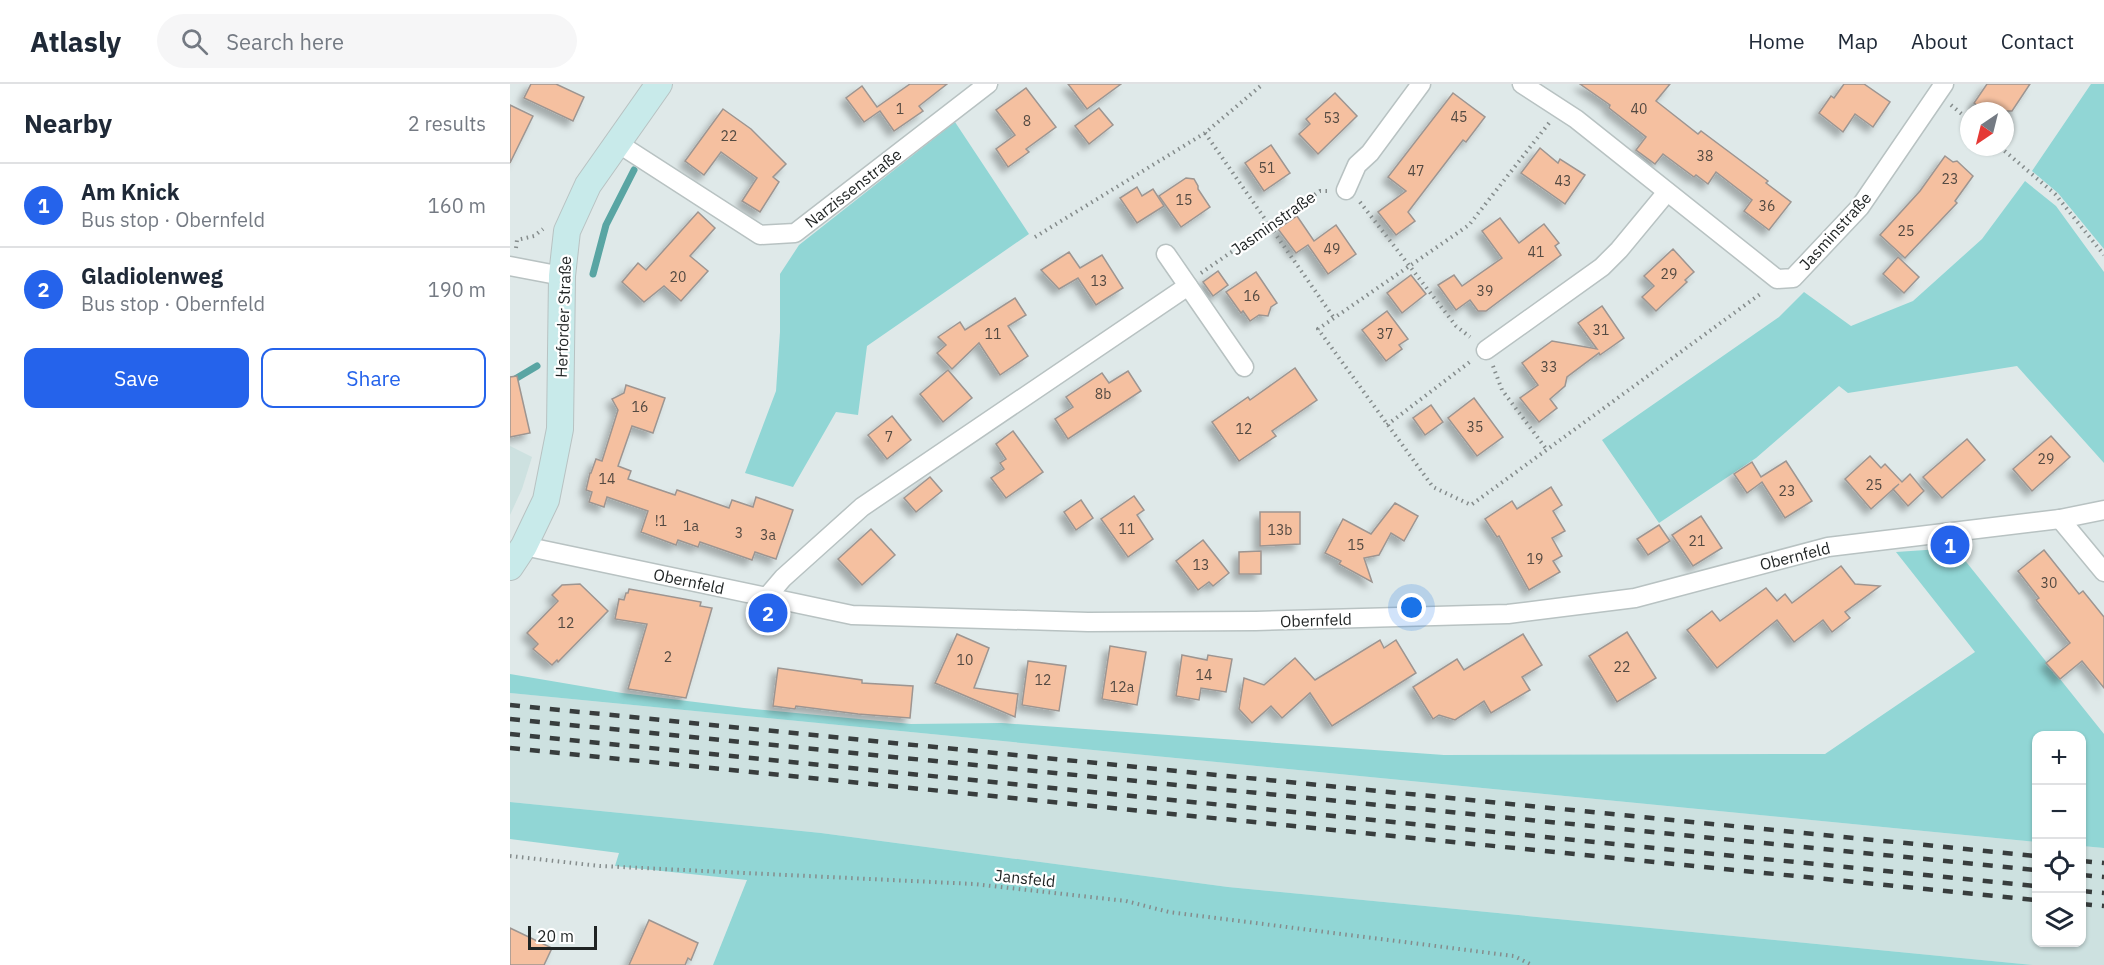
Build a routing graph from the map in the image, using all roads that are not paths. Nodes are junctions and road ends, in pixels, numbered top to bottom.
1 (659, 84) edge
2 (988, 84) edge
3 (1421, 84) edge
4 (1522, 84) edge
5 (1944, 84) edge
6 (616, 142) junction
7 (1346, 190) road end
8 (1667, 192) junction
9 (1166, 254) dead end
10 (510, 266) edge
11 (562, 276) junction
12 (1188, 286) junction
13 (1486, 350) road end
14 (1244, 367) dead end
15 (2104, 510) edge
16 (2060, 519) junction
17 (517, 557) edge
18 (2104, 572) edge
19 (766, 598) junction

1 - 6 main road, Herforder Straße
2 - 6 street, Narzissenstraße
3 - 7 street
4 - 8 street, Jasminstraße
5 - 8 street, Jasminstraße
6 - 11 main road, Herforder Straße
8 - 13 street
9 - 12 street
10 - 11 street
11 - 17 main road, Herforder Straße
12 - 14 street
12 - 19 street
15 - 16 street, Obernfeld
16 - 18 street
16 - 19 street, Obernfeld
17 - 19 street, Obernfeld

